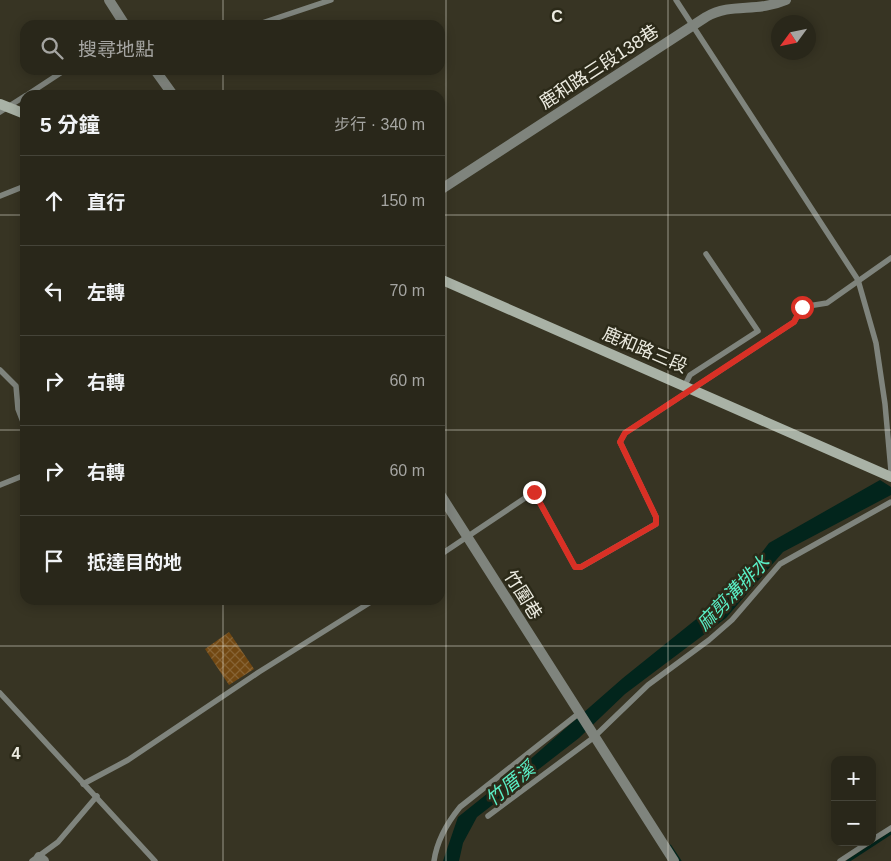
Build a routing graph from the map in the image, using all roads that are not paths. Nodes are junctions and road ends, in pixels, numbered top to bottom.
1 (109, 0) edge
2 (331, 0) edge
3 (676, 0) edge
4 (786, 0) edge
5 (123, 20) edge
6 (271, 20) edge
7 (692, 26) junction
8 (58, 75) edge
9 (159, 75) edge
10 (35, 90) edge
11 (169, 90) edge
12 (20, 99) edge
13 (3, 108) edge
14 (20, 113) edge
15 (445, 187) edge
16 (20, 188) edge
17 (0, 196) edge
18 (706, 254) dead end
19 (891, 258) edge
20 (858, 280) junction
21 (445, 281) edge
22 (0, 370) edge
23 (689, 387) junction
24 (20, 414) edge
25 (891, 471) edge
26 (20, 477) edge
27 (891, 477) edge
28 (0, 485) edge
29 (445, 502) edge
30 (891, 502) edge
31 (467, 536) junction
32 (445, 551) edge
33 (366, 605) edge
34 (0, 693) edge
35 (578, 714) junction
36 (593, 738) junction
37 (83, 784) junction
38 (97, 796) junction
39 (488, 816) dead end
40 (891, 828) edge
41 (876, 837) edge
42 (863, 846) edge
43 (38, 860) edge
44 (155, 861) edge
45 (434, 861) edge
46 (674, 861) edge
47 (840, 861) edge

1 - 5 street
2 - 6 lane
3 - 7 lane
4 - 7 street, 鹿和路三段138巷
7 - 15 street, 鹿和路三段138巷
7 - 20 lane
8 - 10 lane
9 - 11 street
12 - 13 lane
13 - 14 main road
16 - 17 lane
18 - 23 lane
19 - 20 lane
20 - 23 lane
20 - 25 lane
21 - 23 main road, 鹿和路三段
22 - 24 lane
23 - 27 main road, 鹿和路三段
23 - 31 lane
26 - 28 lane
29 - 31 street, 竹圍巷
30 - 36 lane
31 - 32 lane
31 - 35 street, 竹圍巷
33 - 37 lane
34 - 37 lane
35 - 36 street, 竹圍巷
35 - 45 lane
36 - 39 lane
36 - 46 street, 竹圍巷
37 - 38 lane
38 - 43 lane
38 - 44 lane
40 - 41 lane
42 - 47 lane

